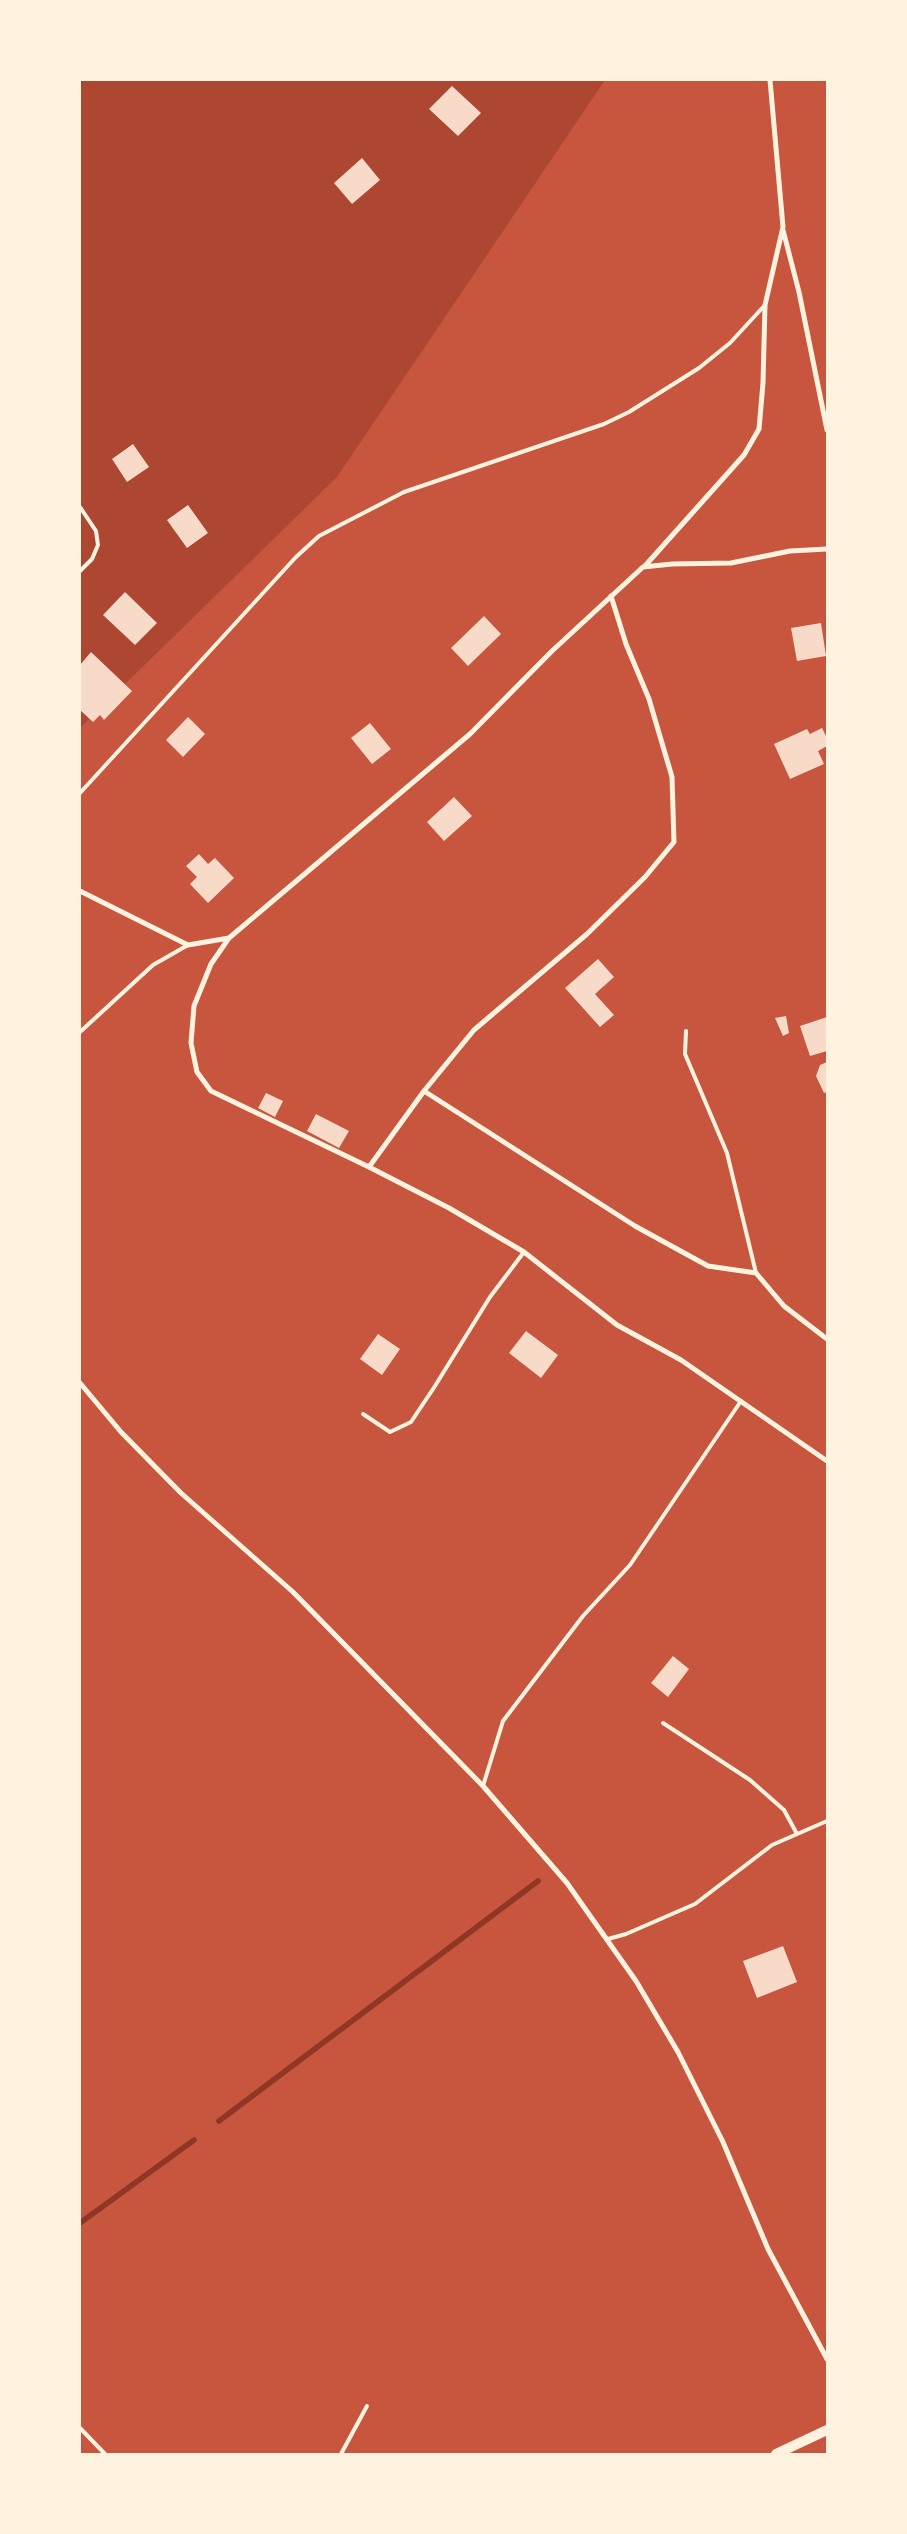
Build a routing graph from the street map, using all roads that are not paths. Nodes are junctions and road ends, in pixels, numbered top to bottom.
1 (770, 80) edge
2 (782, 227) junction
3 (765, 305) junction
4 (827, 430) edge
5 (80, 507) edge
6 (827, 549) edge
7 (643, 567) junction
8 (80, 571) edge
9 (611, 596) junction
10 (80, 793) edge
11 (80, 892) edge
12 (228, 938) junction
13 (188, 945) junction
14 (686, 1030) dead end
15 (80, 1032) edge
16 (424, 1091) junction
17 (369, 1167) junction
18 (524, 1252) junction
19 (756, 1273) junction
20 (827, 1340) edge
21 (80, 1383) edge
22 (740, 1401) junction
23 (363, 1414) dead end
24 (827, 1461) edge
25 (663, 1723) dead end
26 (483, 1786) junction
27 (827, 1821) edge
28 (797, 1834) junction
29 (608, 1939) junction
30 (827, 2359) edge
31 (367, 2406) dead end
32 (80, 2428) edge
33 (827, 2430) edge
34 (105, 2454) edge
35 (341, 2454) edge
36 (776, 2454) edge

1 - 2 street
2 - 3 street
2 - 4 street
3 - 7 street
3 - 10 lane
5 - 8 lane
6 - 7 street
7 - 9 street
9 - 12 street
9 - 16 street
11 - 13 street
12 - 13 street
12 - 17 street
13 - 15 lane
14 - 19 lane
16 - 17 street
16 - 19 street
17 - 18 street
18 - 22 street
18 - 23 lane
19 - 20 street
21 - 26 street
22 - 24 street
22 - 26 lane
25 - 28 lane
26 - 29 street
27 - 28 lane
28 - 29 lane
29 - 30 street
31 - 35 lane
32 - 34 lane
33 - 36 main road

